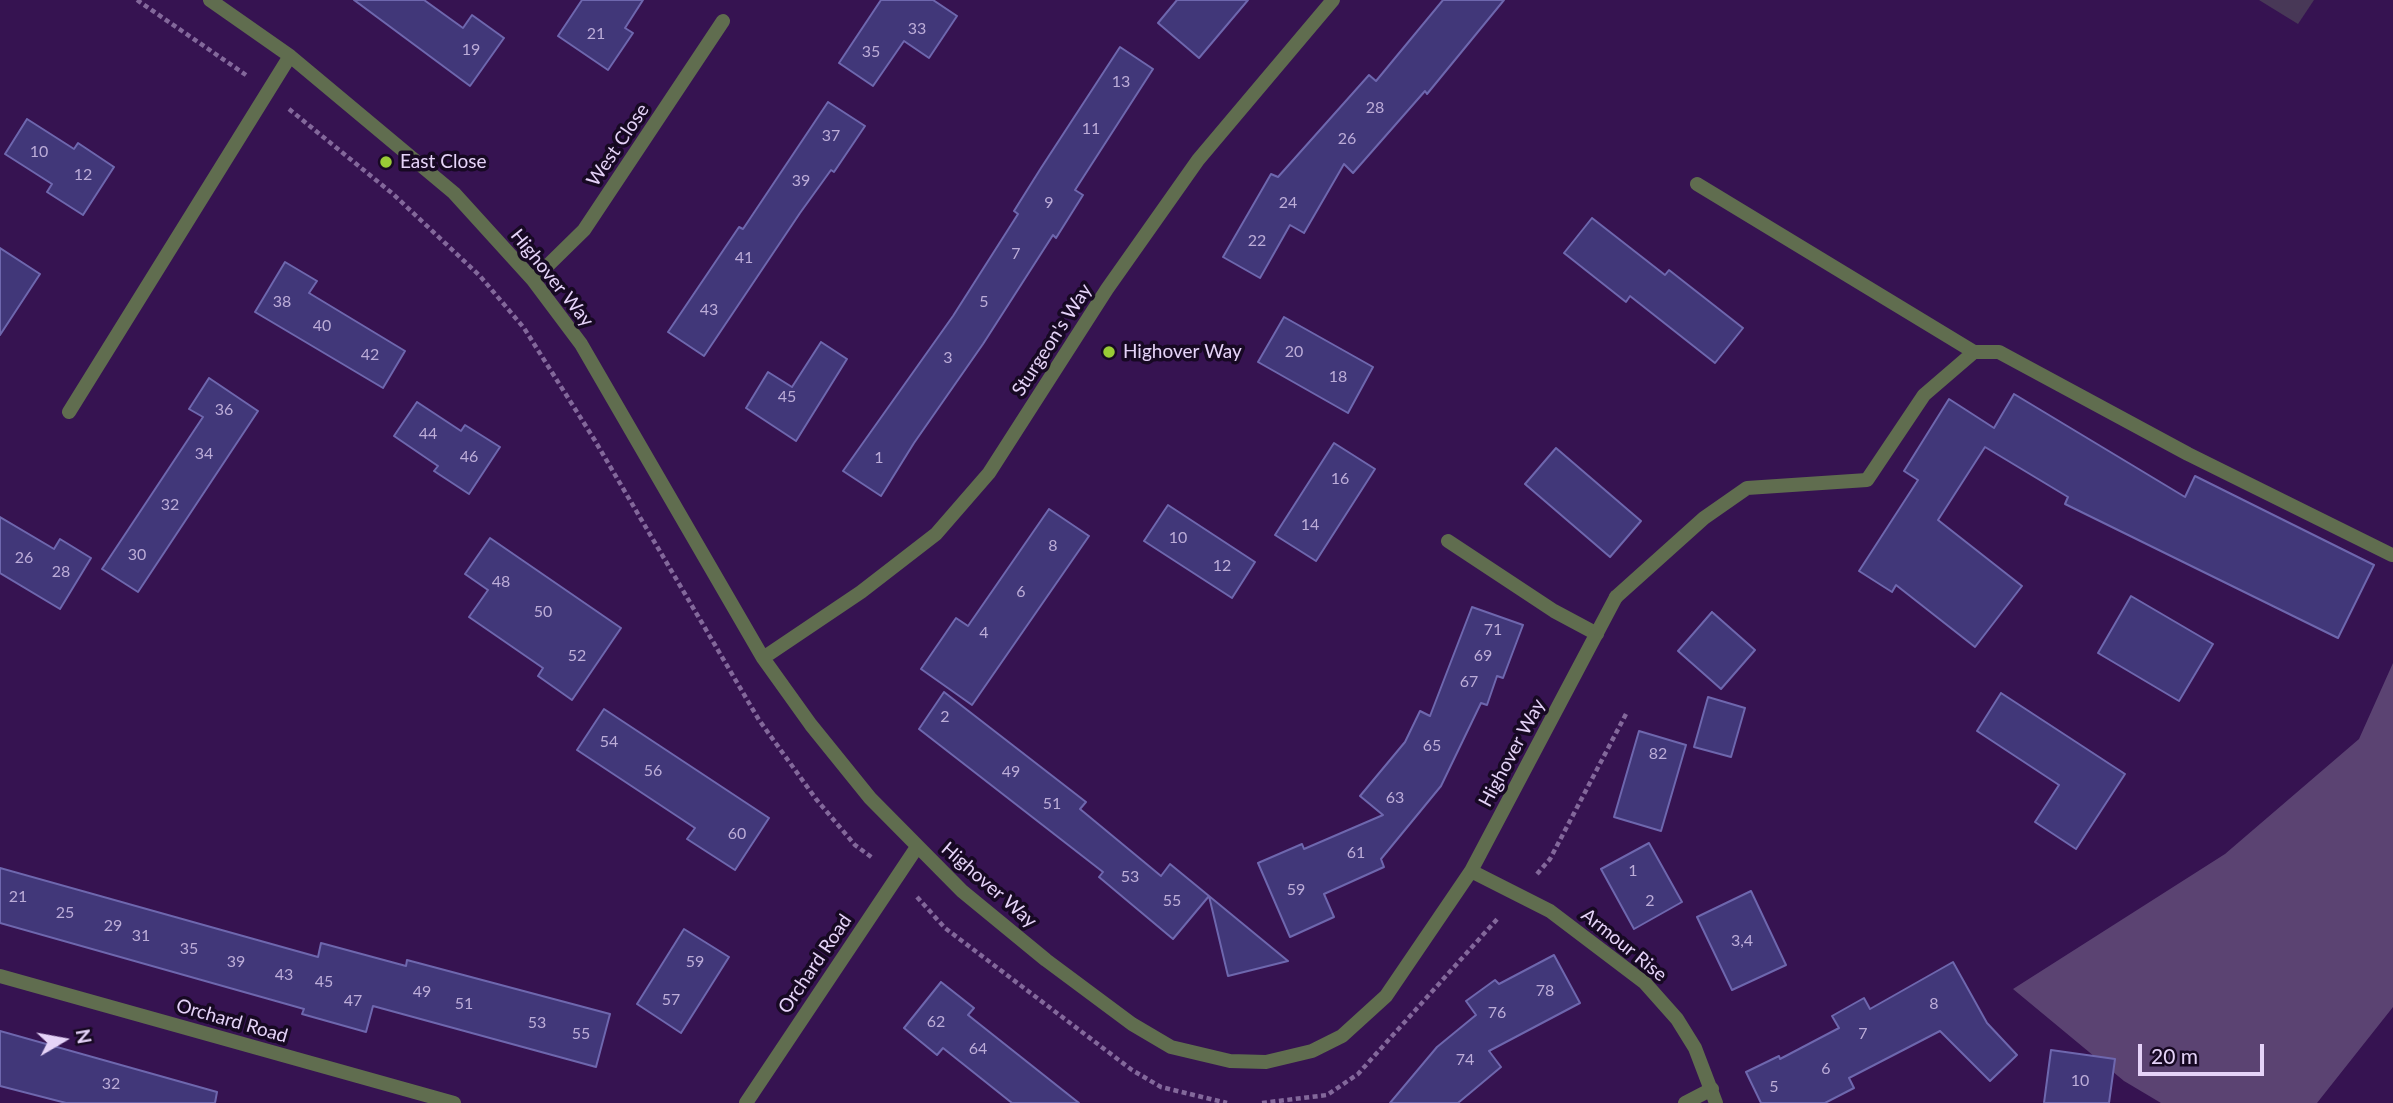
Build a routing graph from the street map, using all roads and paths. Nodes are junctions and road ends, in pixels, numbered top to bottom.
1 (210, 0) edge
2 (1333, 0) edge
3 (723, 21) dead end
4 (290, 56) junction
5 (1696, 184) dead end
6 (533, 280) junction
7 (1974, 352) junction
8 (69, 412) dead end
9 (1448, 541) dead end
10 (2392, 555) edge
11 (1597, 634) junction
12 (763, 658) junction
13 (1626, 714) dead end
14 (917, 847) junction
15 (1471, 872) junction
16 (1517, 895) junction
17 (0, 976) edge
18 (1714, 1096) edge
19 (454, 1103) edge
20 (746, 1103) edge
21 (1262, 1103) edge
22 (1685, 1103) edge

1 - 4 street, Highover Way
2 - 12 street, Sturgeon's Way
3 - 6 street, West Close
4 - 6 street, Highover Way
4 - 8 street
5 - 7 street
6 - 12 street, Highover Way
7 - 10 street
7 - 11 street, Highover Way
9 - 11 street
11 - 15 street, Highover Way
12 - 14 street, Highover Way
13 - 16 path
14 - 15 street, Highover Way
14 - 20 street, Orchard Road
15 - 16 street, Armour Rise
16 - 18 street, Armour Rise
16 - 21 path
17 - 19 street, Orchard Road
18 - 22 street, Armour Rise

